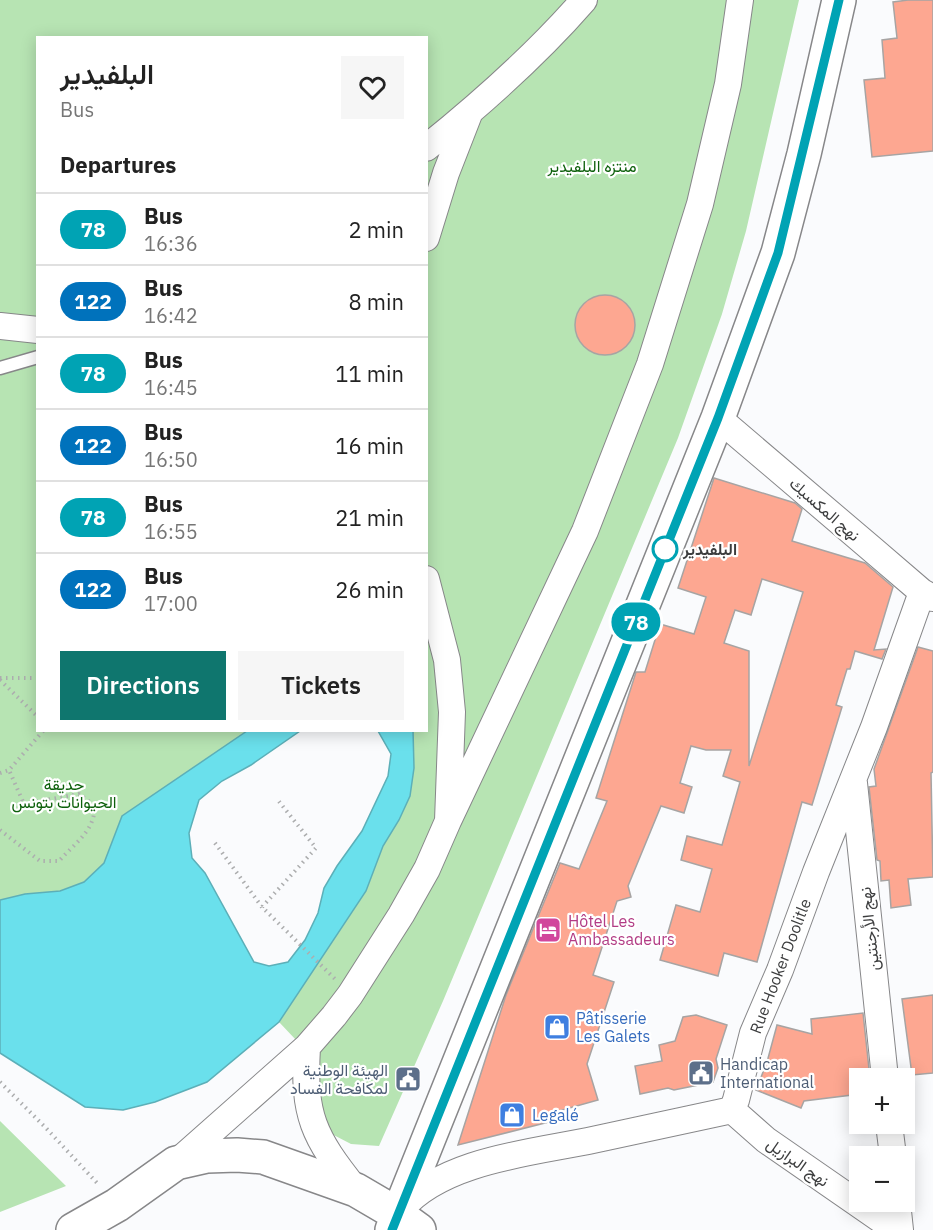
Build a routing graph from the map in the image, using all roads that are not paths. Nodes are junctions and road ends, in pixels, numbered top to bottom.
1 (584, 0) edge
2 (740, 0) edge
3 (839, 0) edge
4 (470, 112) junction
5 (428, 146) edge
6 (428, 232) edge
7 (0, 326) edge
8 (36, 330) edge
9 (36, 358) edge
10 (0, 368) edge
11 (718, 418) junction
12 (428, 587) edge
13 (928, 595) edge
14 (854, 779) junction
15 (448, 821) junction
16 (307, 1047) junction
17 (884, 1068) edge
18 (732, 1110) junction
19 (176, 1163) junction
20 (356, 1190) junction
21 (897, 1212) edge
22 (403, 1225) edge
23 (73, 1230) edge
24 (898, 1230) edge

1 - 4 street
2 - 15 street
3 - 11 main road
4 - 5 street
4 - 6 street
7 - 8 street
9 - 10 lane
11 - 13 street, نهج المكسيك
11 - 22 main road
12 - 15 street
13 - 14 street, Rue Hooker Doolitle
14 - 17 street, نهج الأرجنتين
14 - 18 street, Rue Hooker Doolitle
15 - 16 street
16 - 19 street
16 - 20 street
18 - 22 street
18 - 24 street, نهج البرازيل
19 - 20 main road
19 - 23 main road
20 - 22 main road
21 - 24 street

